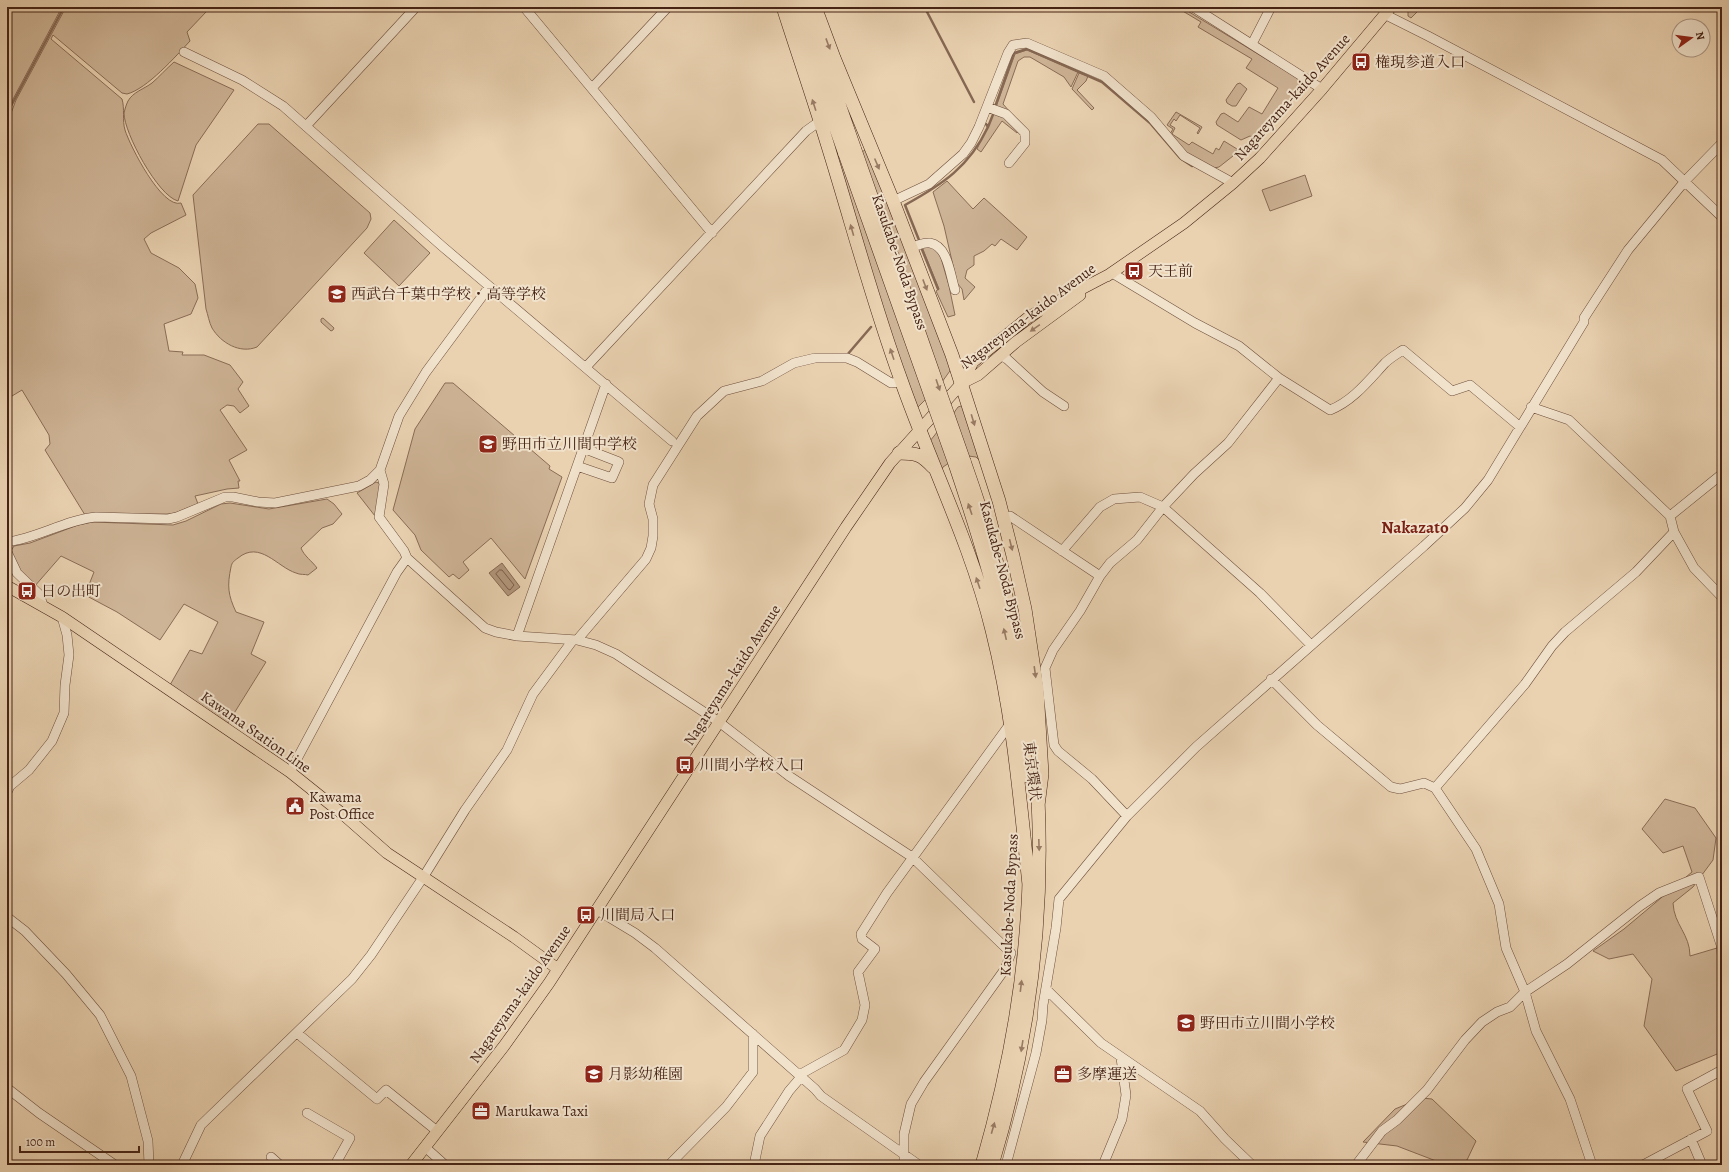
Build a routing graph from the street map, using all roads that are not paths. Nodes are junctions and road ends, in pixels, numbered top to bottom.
1 (416, 7) edge
2 (524, 7) edge
3 (668, 7) edge
4 (783, 7) edge
5 (794, 7) edge
6 (805, 7) edge
7 (815, 7) edge
8 (1193, 7) edge
9 (1271, 7) edge
10 (1388, 11) edge
11 (1252, 44) junction
12 (184, 52) dead end
13 (592, 88) junction
14 (1322, 89) junction
15 (987, 107) junction
16 (820, 121) junction
17 (306, 126) junction
18 (1722, 143) edge
19 (850, 152) junction
20 (1009, 163) dead end
21 (1685, 181) junction
22 (1233, 183) junction
23 (893, 201) junction
24 (1722, 217) edge
25 (712, 233) junction
26 (911, 247) junction
27 (1112, 273) junction
28 (489, 287) junction
29 (955, 290) dead end
30 (1000, 355) junction
31 (586, 367) junction
32 (1279, 378) junction
33 (901, 382) junction
34 (962, 383) junction
35 (606, 384) junction
36 (1064, 406) dead end
37 (1531, 407) junction
38 (1520, 426) junction
39 (920, 430) junction
40 (672, 441) dead end
41 (583, 448) junction
42 (899, 453) junction
43 (960, 462) junction
44 (577, 466) junction
45 (934, 468) junction
46 (380, 470) junction
47 (1722, 474) edge
48 (1163, 507) junction
49 (1670, 516) junction
50 (1004, 518) junction
51 (1674, 532) junction
52 (7, 542) edge
53 (1062, 551) junction
54 (7, 552) edge
55 (407, 558) junction
56 (1100, 576) junction
57 (7, 586) edge
58 (1722, 597) edge
59 (43, 605) junction
60 (62, 617) junction
61 (517, 636) junction
62 (575, 640) junction
63 (1311, 645) junction
64 (1271, 679) junction
65 (719, 722) junction
66 (1010, 724) junction
67 (290, 772) junction
68 (1435, 788) junction
69 (7, 792) edge
70 (1038, 806) junction
71 (1127, 816) junction
72 (912, 856) junction
73 (424, 876) junction
74 (1029, 885) junction
75 (597, 910) junction
76 (7, 917) edge
77 (1722, 948) edge
78 (558, 969) junction
79 (1046, 989) junction
80 (1525, 992) junction
81 (297, 1033) junction
82 (753, 1034) junction
83 (1122, 1058) junction
84 (1722, 1070) edge
85 (800, 1076) junction
86 (7, 1088) edge
87 (307, 1113) dead end
88 (437, 1131) junction
89 (1692, 1139) junction
90 (425, 1147) junction
91 (905, 1155) junction
92 (270, 1157) dead end
93 (115, 1165) edge
94 (149, 1165) edge
95 (182, 1165) edge
96 (280, 1165) edge
97 (340, 1165) edge
98 (411, 1165) edge
99 (445, 1165) edge
100 (668, 1165) edge
101 (754, 1165) edge
102 (904, 1165) edge
103 (919, 1165) edge
104 (982, 1165) edge
105 (992, 1165) edge
106 (1006, 1165) edge
107 (1103, 1165) edge
108 (1252, 1165) edge
109 (1356, 1165) edge
110 (1592, 1165) edge
111 (1643, 1165) edge
112 (1702, 1165) edge

1 - 17 street
2 - 13 street
3 - 13 street
16 -> 4 highway, 東京環状
5 - 19 highway, Kasukabe-Noda Bypass
6 - 19 highway, Kasukabe-Noda Bypass
7 -> 23 highway
8 - 11 street
9 - 11 street
10 - 14 main road, Nagareyama-kaido Avenue
10 - 21 street
11 - 14 street
12 - 17 street
13 - 25 street
14 - 22 main road, Nagareyama-kaido Avenue
15 - 20 street
15 - 22 street
15 - 23 street
16 - 25 street
33 -> 16 highway, 東京環状
17 - 28 street
18 - 21 street
19 - 43 highway, Kasukabe-Noda Bypass, bridge
21 - 24 street
21 - 37 street
22 - 27 main road, Nagareyama-kaido Avenue
23 - 26 highway
25 - 31 street
26 - 29 street
26 -> 34 highway
27 -> 30 main road, Nagareyama-kaido Avenue
27 - 32 street
27 - 34 main road, Nagareyama-kaido Avenue
28 - 31 street
28 - 46 street
30 - 34 main road, Nagareyama-kaido Avenue
30 - 36 street
31 - 35 street
32 - 38 street
32 - 48 street
33 - 39 highway, 東京環状
33 - 62 street
34 - 39 main road, Nagareyama-kaido Avenue
34 -> 50 highway
35 - 40 street
35 - 41 street
37 - 38 street
37 - 49 street
38 - 63 street
39 - 42 main road, Nagareyama-kaido Avenue
39 - 45 highway, 東京環状
41 - 44 street
41 - 44 street
42 - 45 highway
42 - 65 main road, Nagareyama-kaido Avenue
43 - 70 highway, Kasukabe-Noda Bypass
74 -> 43 highway, Kasukabe-Noda Bypass
44 - 61 street
66 -> 45 highway, 東京環状
46 - 52 street
46 - 55 street
47 - 49 street
48 - 53 street
48 - 56 street
48 - 63 street
49 - 51 street
50 - 53 street
50 -> 70 highway
51 - 58 street
51 - 68 street
53 - 56 street
54 - 59 street
55 - 61 street
55 - 67 street
56 - 71 street
57 - 59 main road, Kawama Station Line
59 - 60 main road, Kawama Station Line
60 - 67 main road, Kawama Station Line
60 - 69 street
61 - 62 street
62 - 65 street
62 - 73 street
63 - 64 street
64 - 68 street
64 - 71 street
65 - 72 street
65 - 75 main road, Nagareyama-kaido Avenue
66 - 72 street
66 - 74 highway, 東京環状
67 - 73 main road, Kawama Station Line
68 - 80 street
70 -> 105 highway, Kasukabe-Noda Bypass
71 - 79 street
72 - 85 street
72 - 91 street
73 - 78 main road, Kawama Station Line
73 - 81 street
104 -> 74 highway, Kasukabe-Noda Bypass
75 - 78 main road, Nagareyama-kaido Avenue
75 - 82 street
76 - 94 street
77 - 80 street
78 - 88 main road, Nagareyama-kaido Avenue
79 - 83 street
79 - 106 street
80 - 109 street
80 - 110 street
81 - 88 street
81 - 95 street
82 - 85 street
82 - 100 street
83 - 107 street
83 - 108 street
84 - 89 street
85 - 91 street
85 - 101 street
86 - 93 street
87 - 97 street
88 - 90 main road, Nagareyama-kaido Avenue
89 - 111 street
89 - 112 street
90 - 98 main road, Nagareyama-kaido Avenue
90 - 99 street
91 - 102 street
91 - 103 street
92 - 96 street

